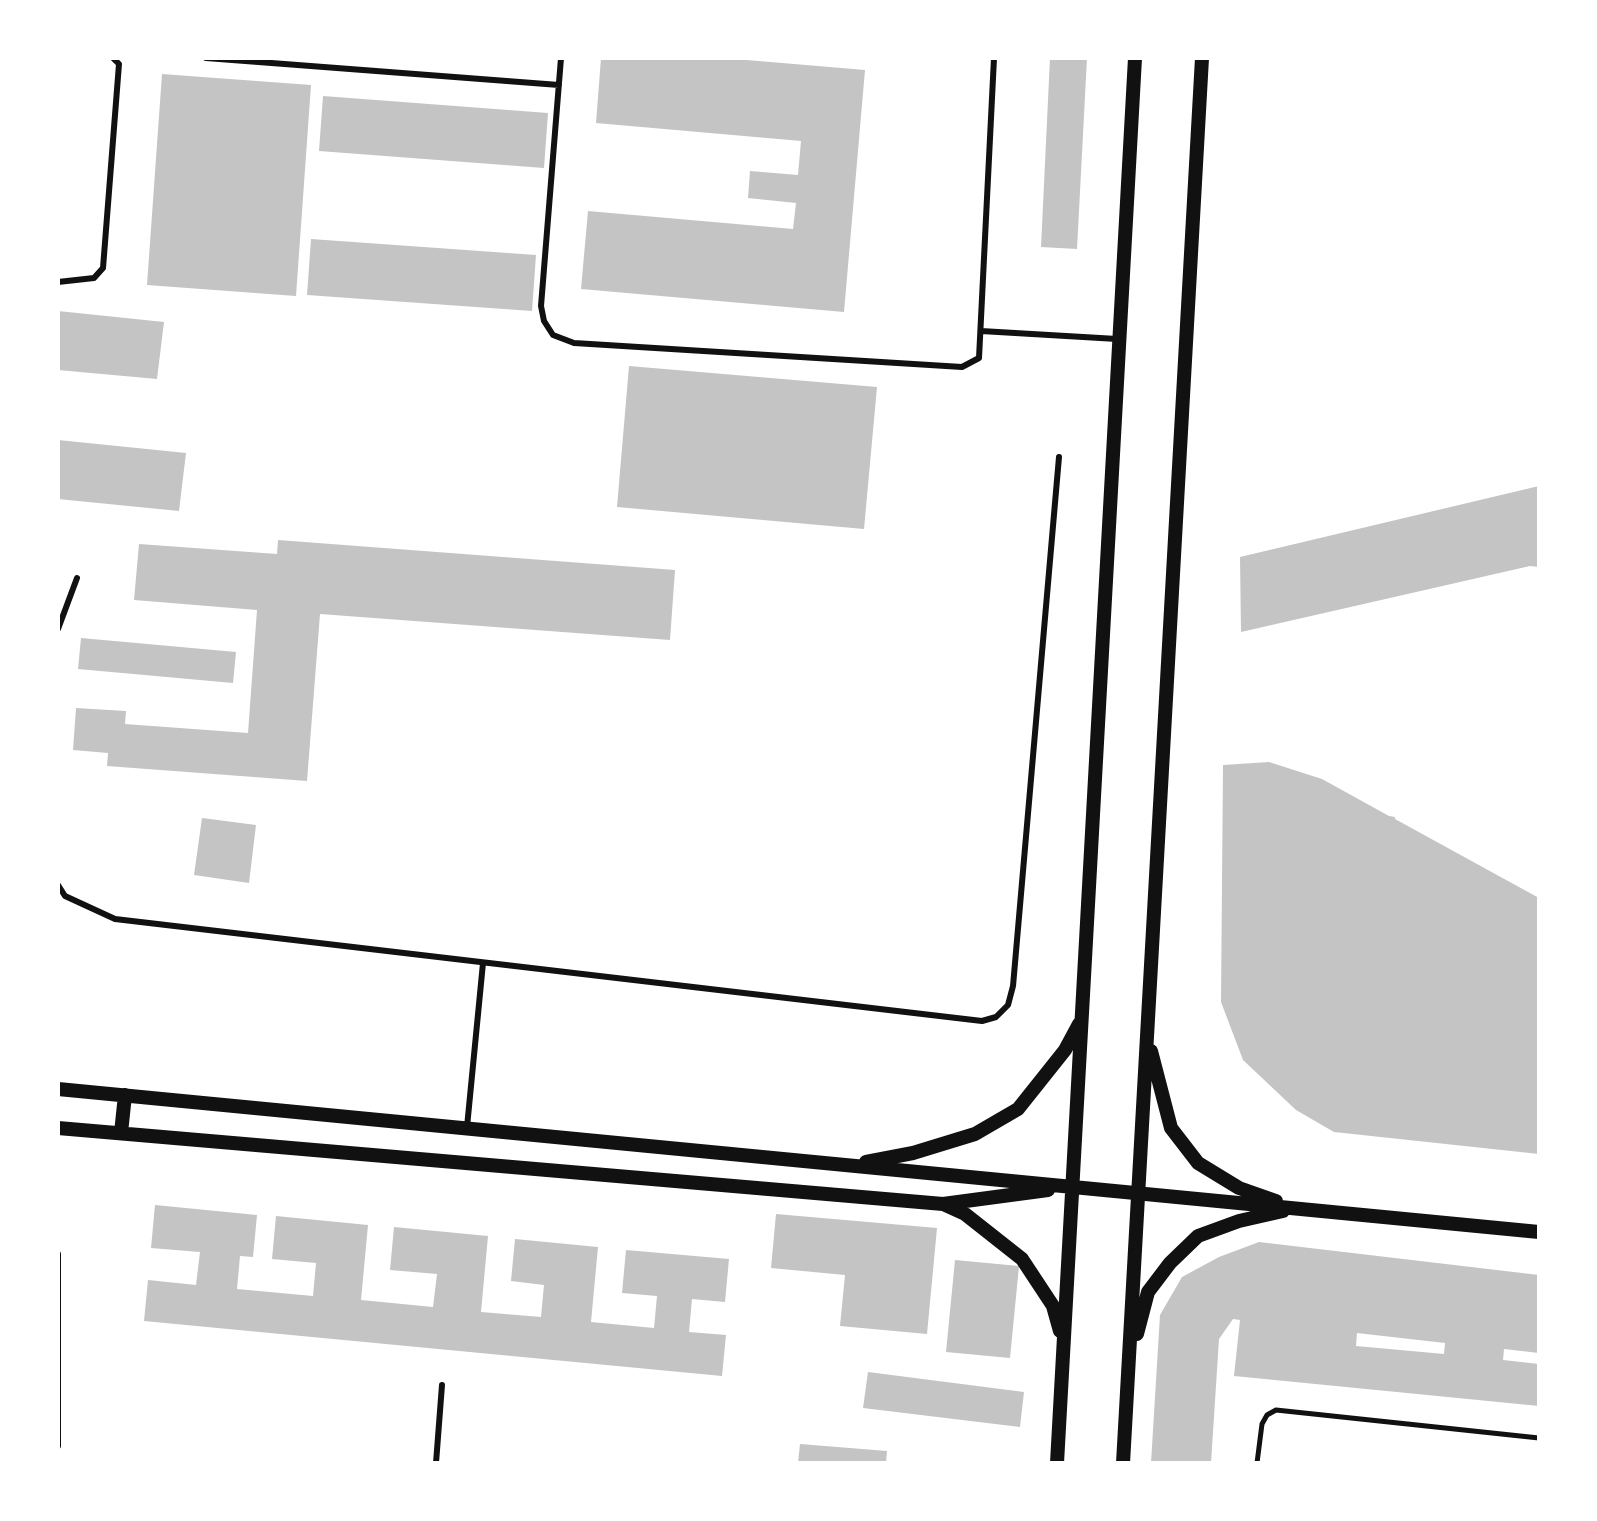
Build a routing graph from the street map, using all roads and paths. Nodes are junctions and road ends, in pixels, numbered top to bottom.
1 (113, 58) edge
2 (206, 58) edge
3 (561, 58) edge
4 (994, 58) edge
5 (1135, 58) edge
6 (1202, 58) edge
7 (559, 85) junction
8 (58, 282) edge
9 (981, 331) junction
10 (1119, 339) junction
11 (1059, 457) dead end
12 (77, 578) dead end
13 (58, 629) edge
14 (58, 885) edge
15 (483, 963) junction
16 (1081, 1020) junction
17 (1147, 1038) junction
18 (58, 1089) edge
19 (125, 1095) junction
20 (467, 1127) junction
21 (58, 1128) edge
22 (121, 1133) junction
23 (850, 1165) junction
24 (1073, 1186) junction
25 (1139, 1193) junction
26 (943, 1204) junction
27 (1295, 1208) junction
28 (1539, 1232) edge
29 (58, 1254) edge
30 (1064, 1347) junction
31 (1129, 1366) junction
32 (442, 1385) dead end
33 (1539, 1438) edge
34 (58, 1446) edge
35 (436, 1463) edge
36 (1057, 1463) edge
37 (1123, 1463) edge
38 (1257, 1463) edge

1 - 8 lane
2 - 7 lane
3 - 7 lane
4 - 9 lane
5 - 10 street
6 - 17 street
7 - 9 lane
9 - 10 lane
10 - 16 street
11 - 15 lane
12 - 13 lane
14 - 15 lane
15 - 20 lane
16 - 23 street
16 - 24 street
17 - 25 street
17 - 27 street
18 - 19 street
19 - 20 street
19 - 22 street
20 - 23 street
21 - 22 street
22 - 26 street
23 - 24 street
24 - 25 street
24 - 26 street
24 - 30 street
25 - 27 street
25 - 31 street
26 - 30 street
27 - 28 street
27 - 31 street
29 - 34 lane
30 - 36 street
31 - 37 street
32 - 35 lane
33 - 38 path

